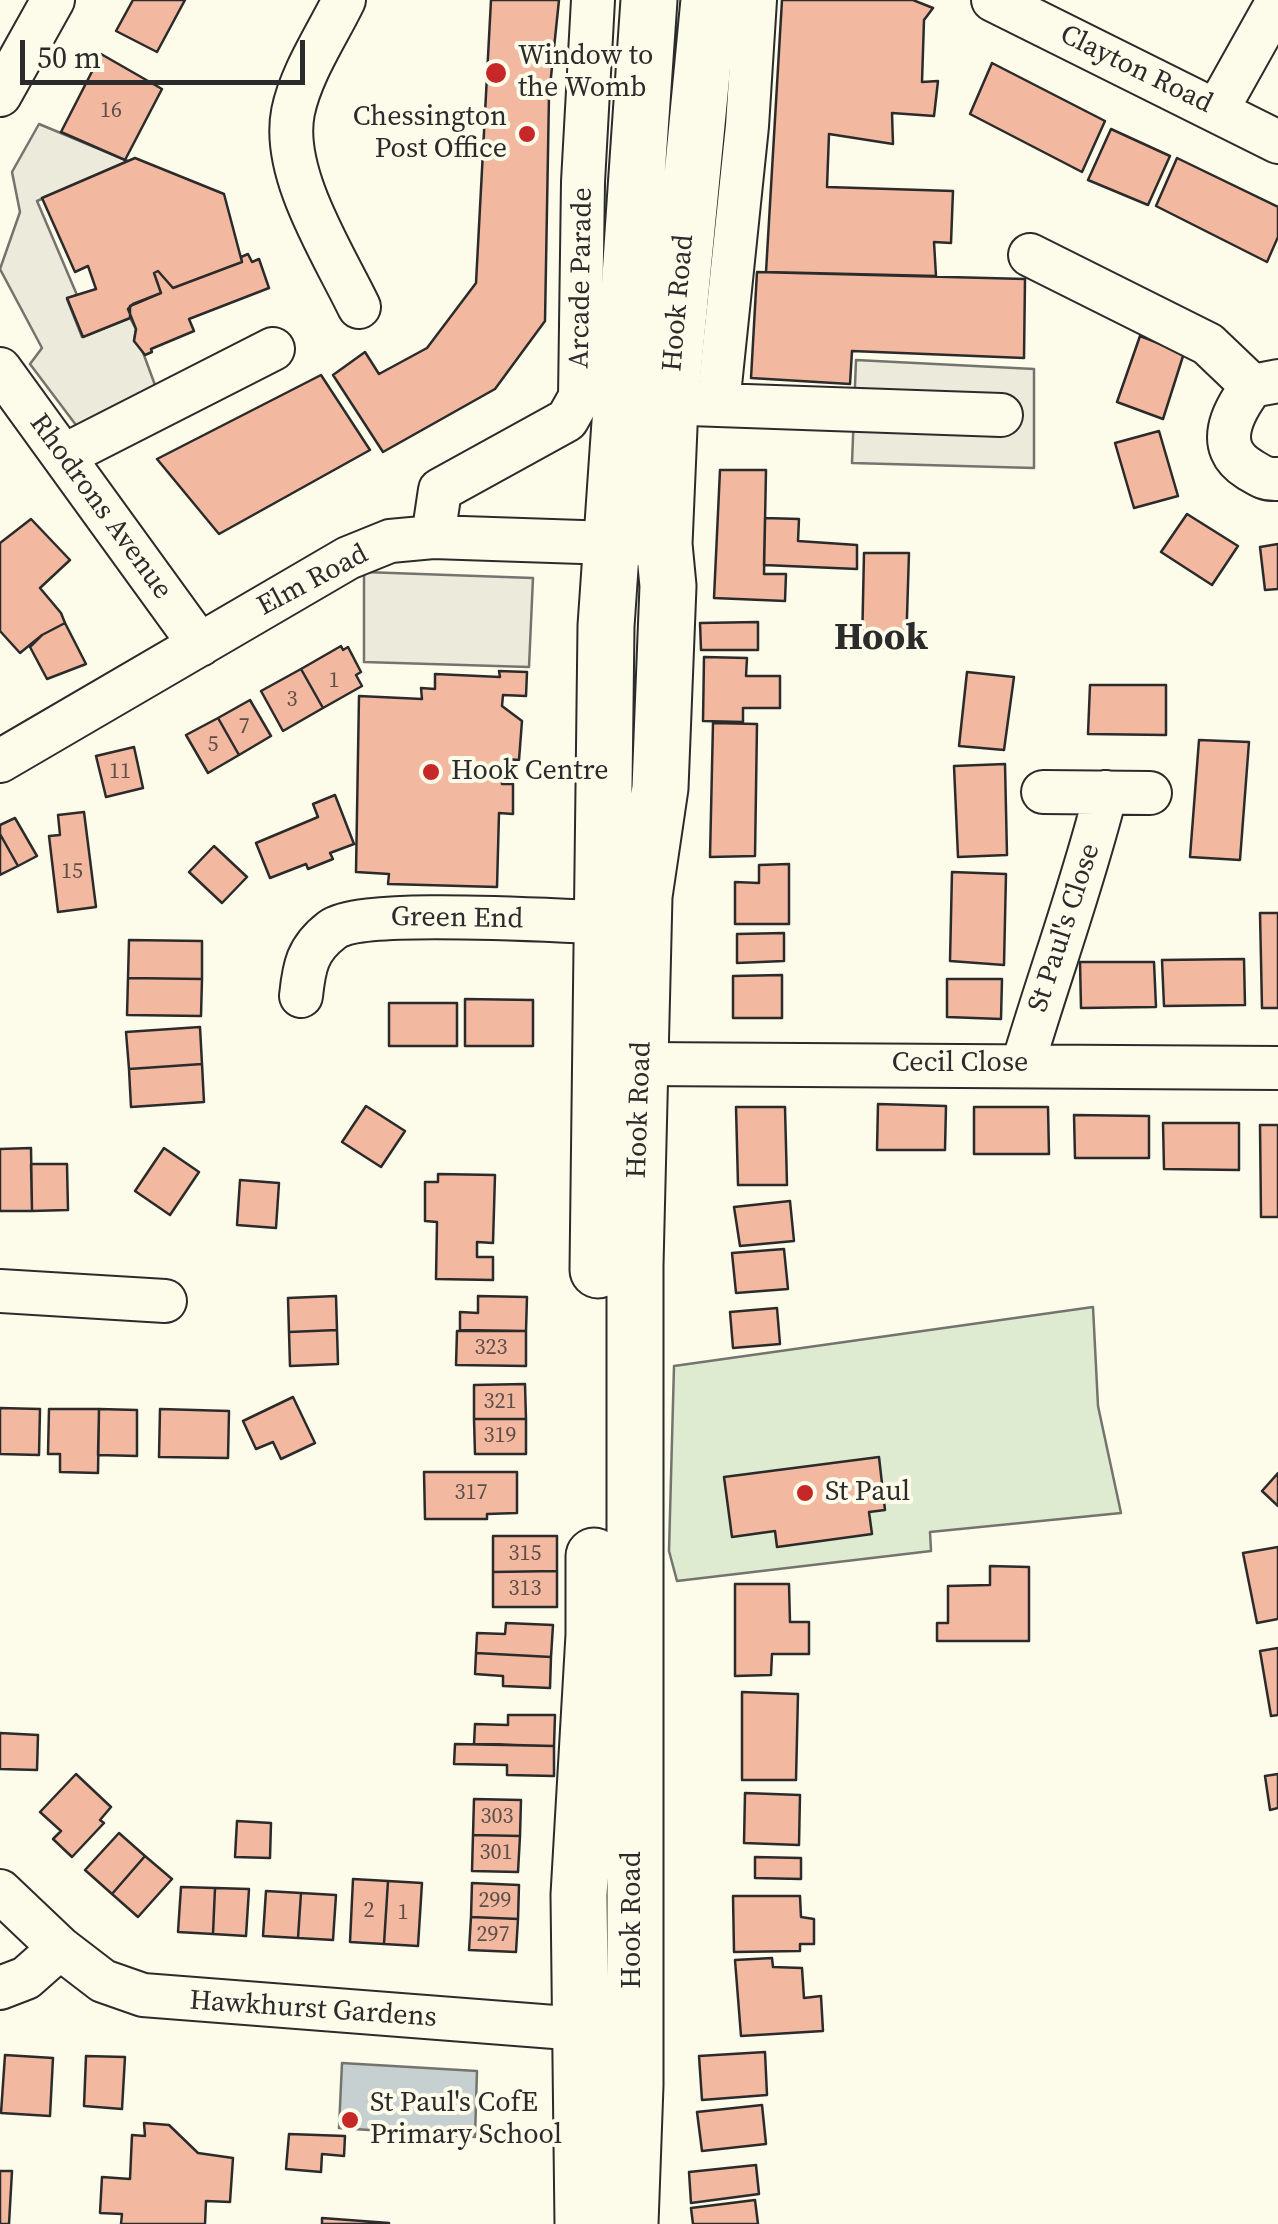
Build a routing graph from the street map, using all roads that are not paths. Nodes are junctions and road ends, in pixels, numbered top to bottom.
1 (53, 0) edge
2 (344, 0) edge
3 (593, 0) edge
4 (650, 0) edge
5 (710, 0) edge
6 (756, 0) edge
7 (993, 0) edge
8 (1278, 1) edge
9 (0, 95) edge
10 (1217, 110) junction
11 (1278, 142) edge
12 (1030, 254) dead end
13 (359, 307) dead end
14 (273, 350) dead end
15 (0, 369) edge
16 (1265, 384) edge
17 (694, 404) junction
18 (1001, 416) dead end
19 (63, 456) junction
20 (1278, 479) edge
21 (433, 538) junction
22 (610, 543) junction
23 (664, 544) junction
24 (200, 644) junction
25 (0, 761) edge
26 (1043, 792) dead end
27 (1106, 792) junction
28 (1150, 792) dead end
29 (600, 922) junction
30 (301, 996) dead end
31 (642, 1064) junction
32 (1023, 1064) junction
33 (1278, 1068) edge
34 (0, 1291) edge
35 (165, 1302) dead end
36 (0, 1891) edge
37 (60, 1948) junction
38 (0, 1988) edge
39 (580, 2029) junction
40 (582, 2224) edge
41 (630, 2224) edge

1 - 9 street
2 - 13 street
3 - 21 street, Arcade Parade
4 - 22 highway, Hook Road
5 - 17 highway, Hook Road
6 - 17 street
7 - 10 street, Clayton Road
8 - 10 street
10 - 11 street, Clayton Road
12 - 16 street
14 - 19 street
15 - 19 street, Rhodrons Avenue
16 - 20 street
17 - 18 street
17 - 23 highway, Hook Road
19 - 24 street, Rhodrons Avenue
21 - 22 street, Elm Road
21 - 24 street, Elm Road
22 - 23 street, Elm Road
22 - 29 highway, Hook Road
23 - 31 highway, Hook Road
24 - 25 street, Elm Road
26 - 27 street
27 - 28 street
27 - 32 street, St Paul's Close
29 - 30 street, Green End
29 - 39 highway, Hook Road
31 - 32 street, Cecil Close
31 - 41 highway, Hook Road
32 - 33 street, Cecil Close
34 - 35 street
36 - 37 street, Hawkhurst Gardens
37 - 38 street
37 - 39 street, Hawkhurst Gardens
39 - 40 highway, Hook Road

